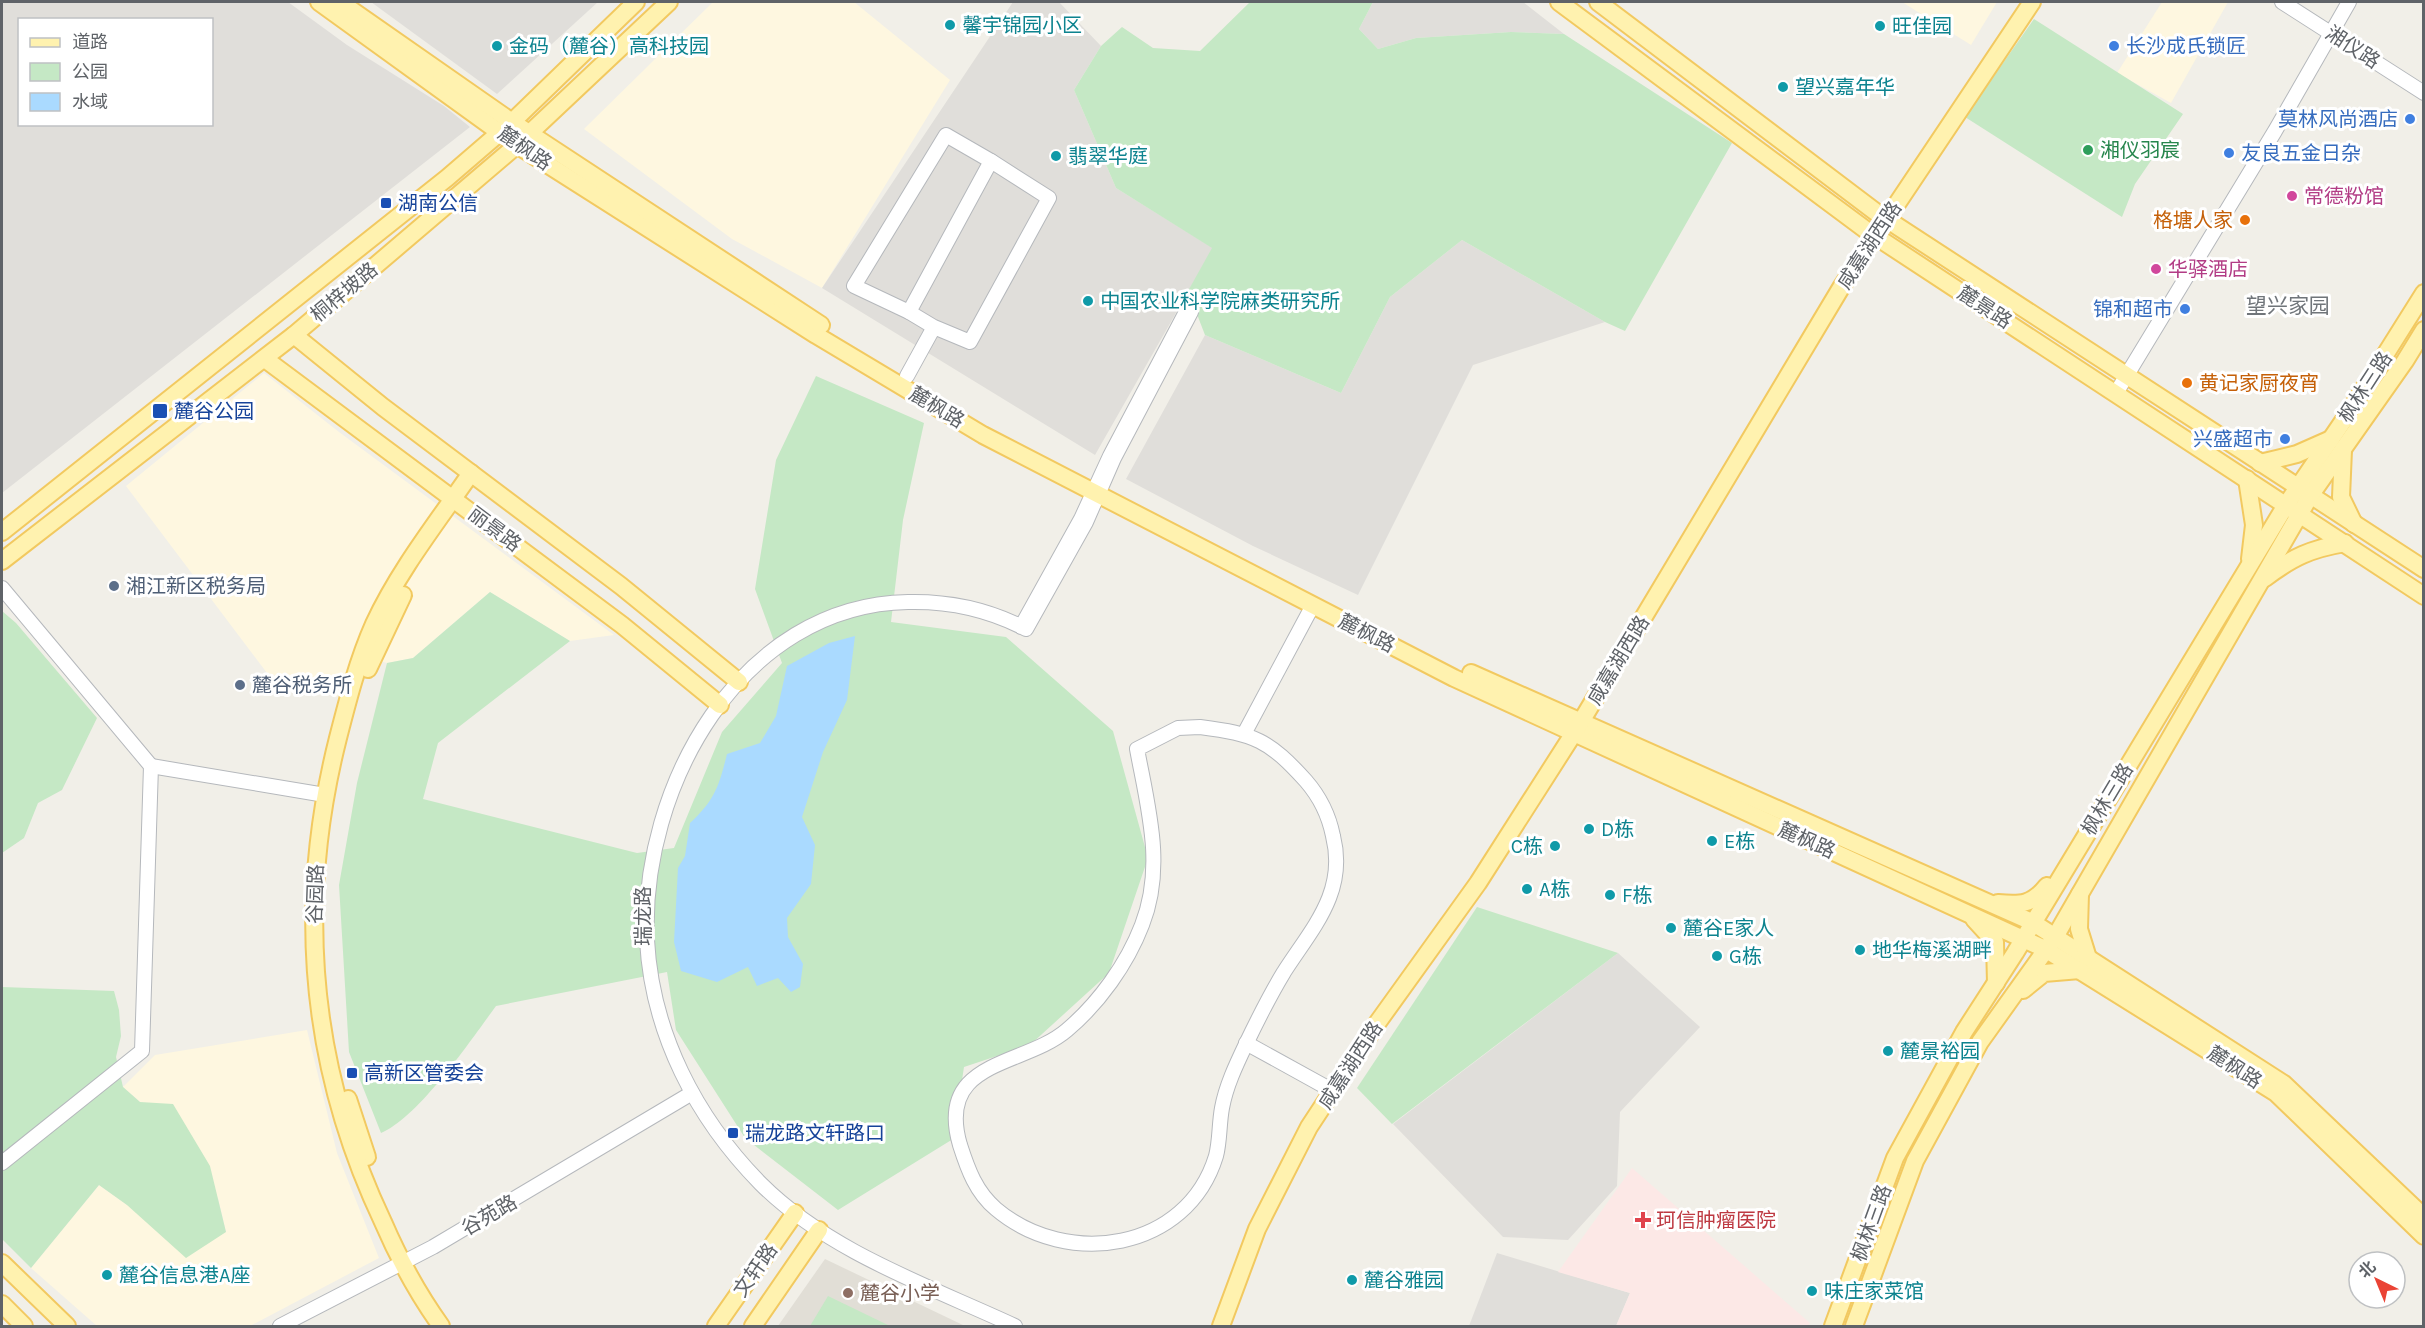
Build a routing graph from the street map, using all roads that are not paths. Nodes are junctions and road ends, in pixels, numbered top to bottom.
1 (319, 2) edge
2 (340, 2) edge
3 (636, 2) edge
4 (669, 2) edge
5 (1558, 2) edge
6 (1598, 2) edge
7 (2019, 2) edge
8 (2032, 2) edge
9 (2282, 2) edge
10 (2347, 2) edge
11 (2329, 31) junction
12 (2424, 93) edge
13 (506, 127) junction
14 (530, 133) junction
15 (517, 145) junction
16 (991, 161) junction
17 (1881, 216) junction
18 (1871, 232) junction
19 (2424, 293) edge
20 (909, 312) junction
21 (934, 327) junction
22 (2424, 330) edge
23 (294, 335) junction
24 (265, 358) junction
25 (2122, 374) junction
26 (907, 376) junction
27 (2116, 393) junction
28 (2337, 444) junction
29 (2260, 464) junction
30 (476, 476) junction
31 (2247, 479) junction
32 (1099, 488) junction
33 (2304, 492) junction
34 (458, 502) junction
35 (2293, 509) junction
36 (2355, 525) junction
37 (2, 532) edge
38 (2344, 543) junction
39 (2, 561) edge
40 (2249, 566) junction
41 (2424, 569) edge
42 (2260, 582) junction
43 (2, 588) edge
44 (2424, 596) edge
45 (1313, 605) junction
46 (737, 680) junction
47 (718, 703) junction
48 (1572, 727) junction
49 (1244, 734) junction
50 (151, 766) junction
51 (325, 795) junction
52 (2074, 853) junction
53 (2080, 890) junction
54 (1988, 903) junction
55 (1970, 914) junction
56 (2032, 922) junction
57 (2023, 938) junction
58 (2050, 943) junction
59 (2084, 964) junction
60 (1996, 983) junction
61 (2009, 1001) junction
62 (1246, 1043) junction
63 (1324, 1086) junction
64 (691, 1098) junction
65 (2, 1163) edge
66 (792, 1217) junction
67 (2424, 1217) edge
68 (817, 1233) junction
69 (2424, 1236) edge
70 (2, 1263) edge
71 (408, 1263) junction
72 (2, 1305) edge
73 (24, 1326) edge
74 (67, 1326) edge
75 (280, 1326) edge
76 (294, 1326) edge
77 (441, 1326) edge
78 (453, 1326) edge
79 (716, 1326) edge
80 (753, 1326) edge
81 (1000, 1326) edge
82 (1015, 1326) edge
83 (1210, 1326) edge
84 (1221, 1326) edge
85 (1833, 1326) edge
86 (1854, 1326) edge

1 - 13 main road, 麓枫路
2 - 13 main road
3 - 13 main road, 桐梓坡路
4 - 14 main road, 桐梓坡路
5 - 18 main road, 麓景路
6 - 17 main road, 麓景路
7 - 17 main road, 咸嘉湖西路
8 - 17 main road, 咸嘉湖西路
9 - 11 street, 湘仪路
10 - 11 street
11 - 12 street, 湘仪路
11 - 25 street
13 - 14 main road
13 - 15 main road, 麓枫路
13 - 37 main road, 桐梓坡路
14 - 15 main road, 桐梓坡路
14 - 26 main road
15 - 23 main road, 桐梓坡路
15 - 32 main road, 麓枫路
16 - 20 street
16 - 20 street
16 - 21 street
17 - 18 main road, 咸嘉湖西路
17 - 25 main road, 麓景路
18 - 27 main road, 麓景路
18 - 48 main road, 咸嘉湖西路
19 - 28 main road, 枫林三路
20 - 21 street
21 - 26 street
22 - 28 main road, 枫林三路
23 - 24 main road, 桐梓坡路
23 - 30 main road, 丽景路
24 - 34 main road, 丽景路
24 - 39 main road, 桐梓坡路
25 - 27 street
25 - 29 main road, 麓景路
26 - 32 main road
27 - 31 main road, 麓景路
28 - 29 main road
28 - 33 main road, 枫林三路
28 - 36 main road
29 - 33 main road, 麓景路
30 - 34 main road, 谷园路
30 - 46 main road, 丽景路
31 - 35 main road, 麓景路
31 - 40 main road
32 - 32 street
32 - 45 main road, 麓枫路
32 - 46 street, 瑞龙路
32 - 48 main road
33 - 35 main road, 枫林三路
33 - 36 main road, 麓景路
34 - 47 main road, 丽景路
34 - 51 main road, 谷园路
34 - 71 main road, 谷园路
35 - 38 main road, 麓景路
35 - 40 main road, 枫林三路
35 - 42 main road, 枫林三路
36 - 41 main road, 麓景路
38 - 42 main road
38 - 44 main road, 麓景路
40 - 52 main road, 枫林三路
42 - 53 main road, 枫林三路
43 - 50 street
45 - 48 main road, 麓枫路
45 - 49 street
46 - 47 street, 瑞龙路
47 - 64 street, 瑞龙路
48 - 54 main road
48 - 55 main road, 麓枫路
48 - 63 main road, 咸嘉湖西路
48 - 84 main road, 咸嘉湖西路
49 - 62 street
49 - 62 street
50 - 51 street
50 - 65 street
51 - 71 main road, 谷园路
52 - 54 main road
52 - 56 main road, 枫林三路
53 - 58 main road, 枫林三路
53 - 59 main road
54 - 56 main road
55 - 57 main road, 麓枫路
55 - 60 main road
56 - 57 main road, 枫林三路
56 - 58 main road
57 - 58 main road, 麓枫路
57 - 60 main road, 枫林三路
58 - 59 main road, 麓枫路
58 - 61 main road, 枫林三路
59 - 61 main road
59 - 67 main road, 麓枫路
59 - 69 main road, 麓枫路
60 - 85 main road, 枫林三路
61 - 86 main road, 枫林三路
62 - 63 street
63 - 83 main road, 咸嘉湖西路
64 - 66 street, 瑞龙路
64 - 71 street, 谷苑路
66 - 68 street, 瑞龙路
66 - 79 main road, 文轩路
68 - 80 main road, 文轩路
68 - 81 street, 瑞龙路
68 - 82 street, 瑞龙路
70 - 74 main road
71 - 75 street, 谷苑路
71 - 76 street, 谷苑路
71 - 77 main road, 谷园路
71 - 78 main road, 谷园路
72 - 73 main road

